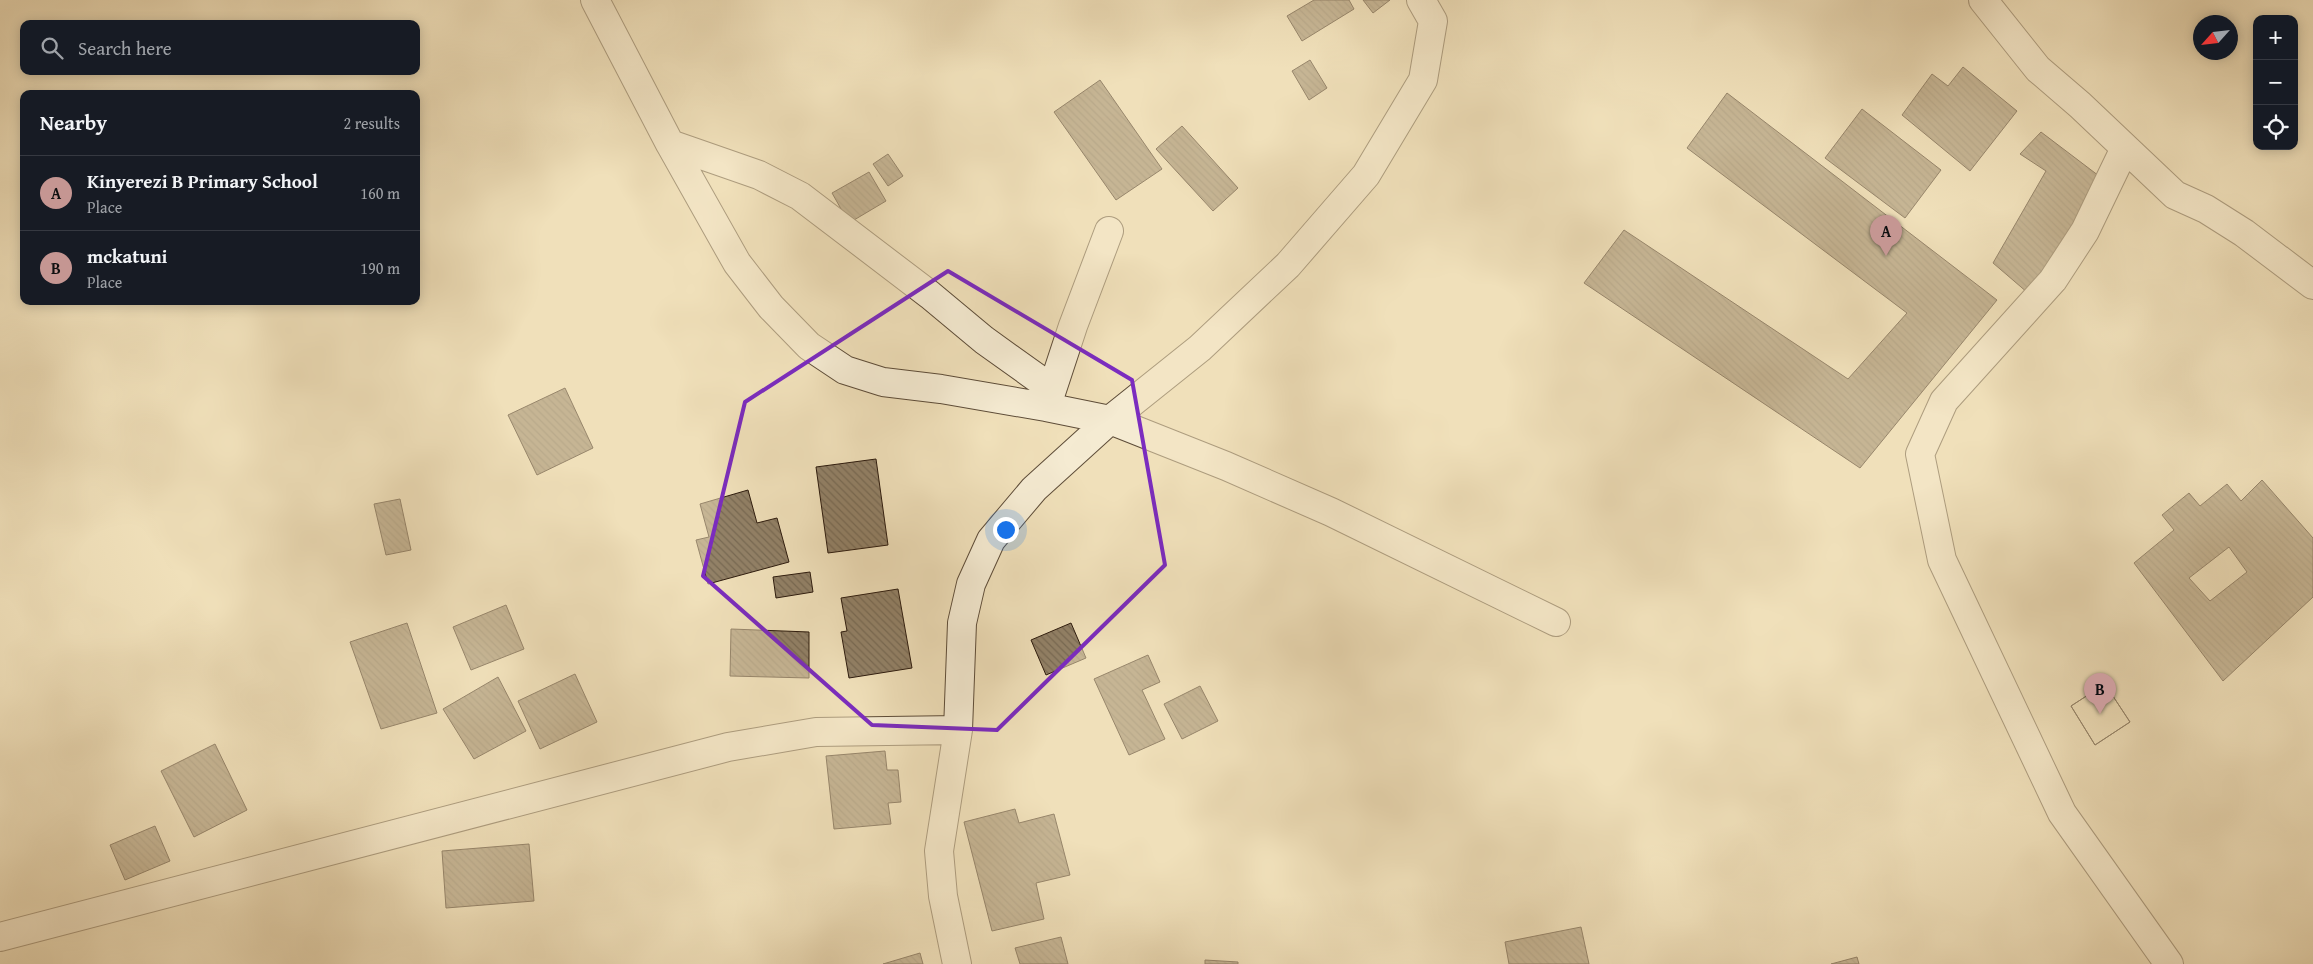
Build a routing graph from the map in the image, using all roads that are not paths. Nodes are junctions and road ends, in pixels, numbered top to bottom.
1 (595, 0) edge
2 (1421, 0) edge
3 (1983, 0) edge
4 (670, 144) junction
5 (2124, 148) junction
6 (1110, 232) dead end
7 (2313, 285) edge
8 (1049, 398) junction
9 (1110, 420) junction
10 (1556, 622) dead end
11 (958, 730) junction
12 (0, 937) edge
13 (958, 964) edge
14 (2169, 964) edge

1 - 4 street
2 - 9 street
3 - 5 street
4 - 8 street
4 - 8 street
5 - 7 street
5 - 14 street
6 - 8 street
8 - 9 street
9 - 10 street
9 - 11 street
11 - 12 street
11 - 13 street

